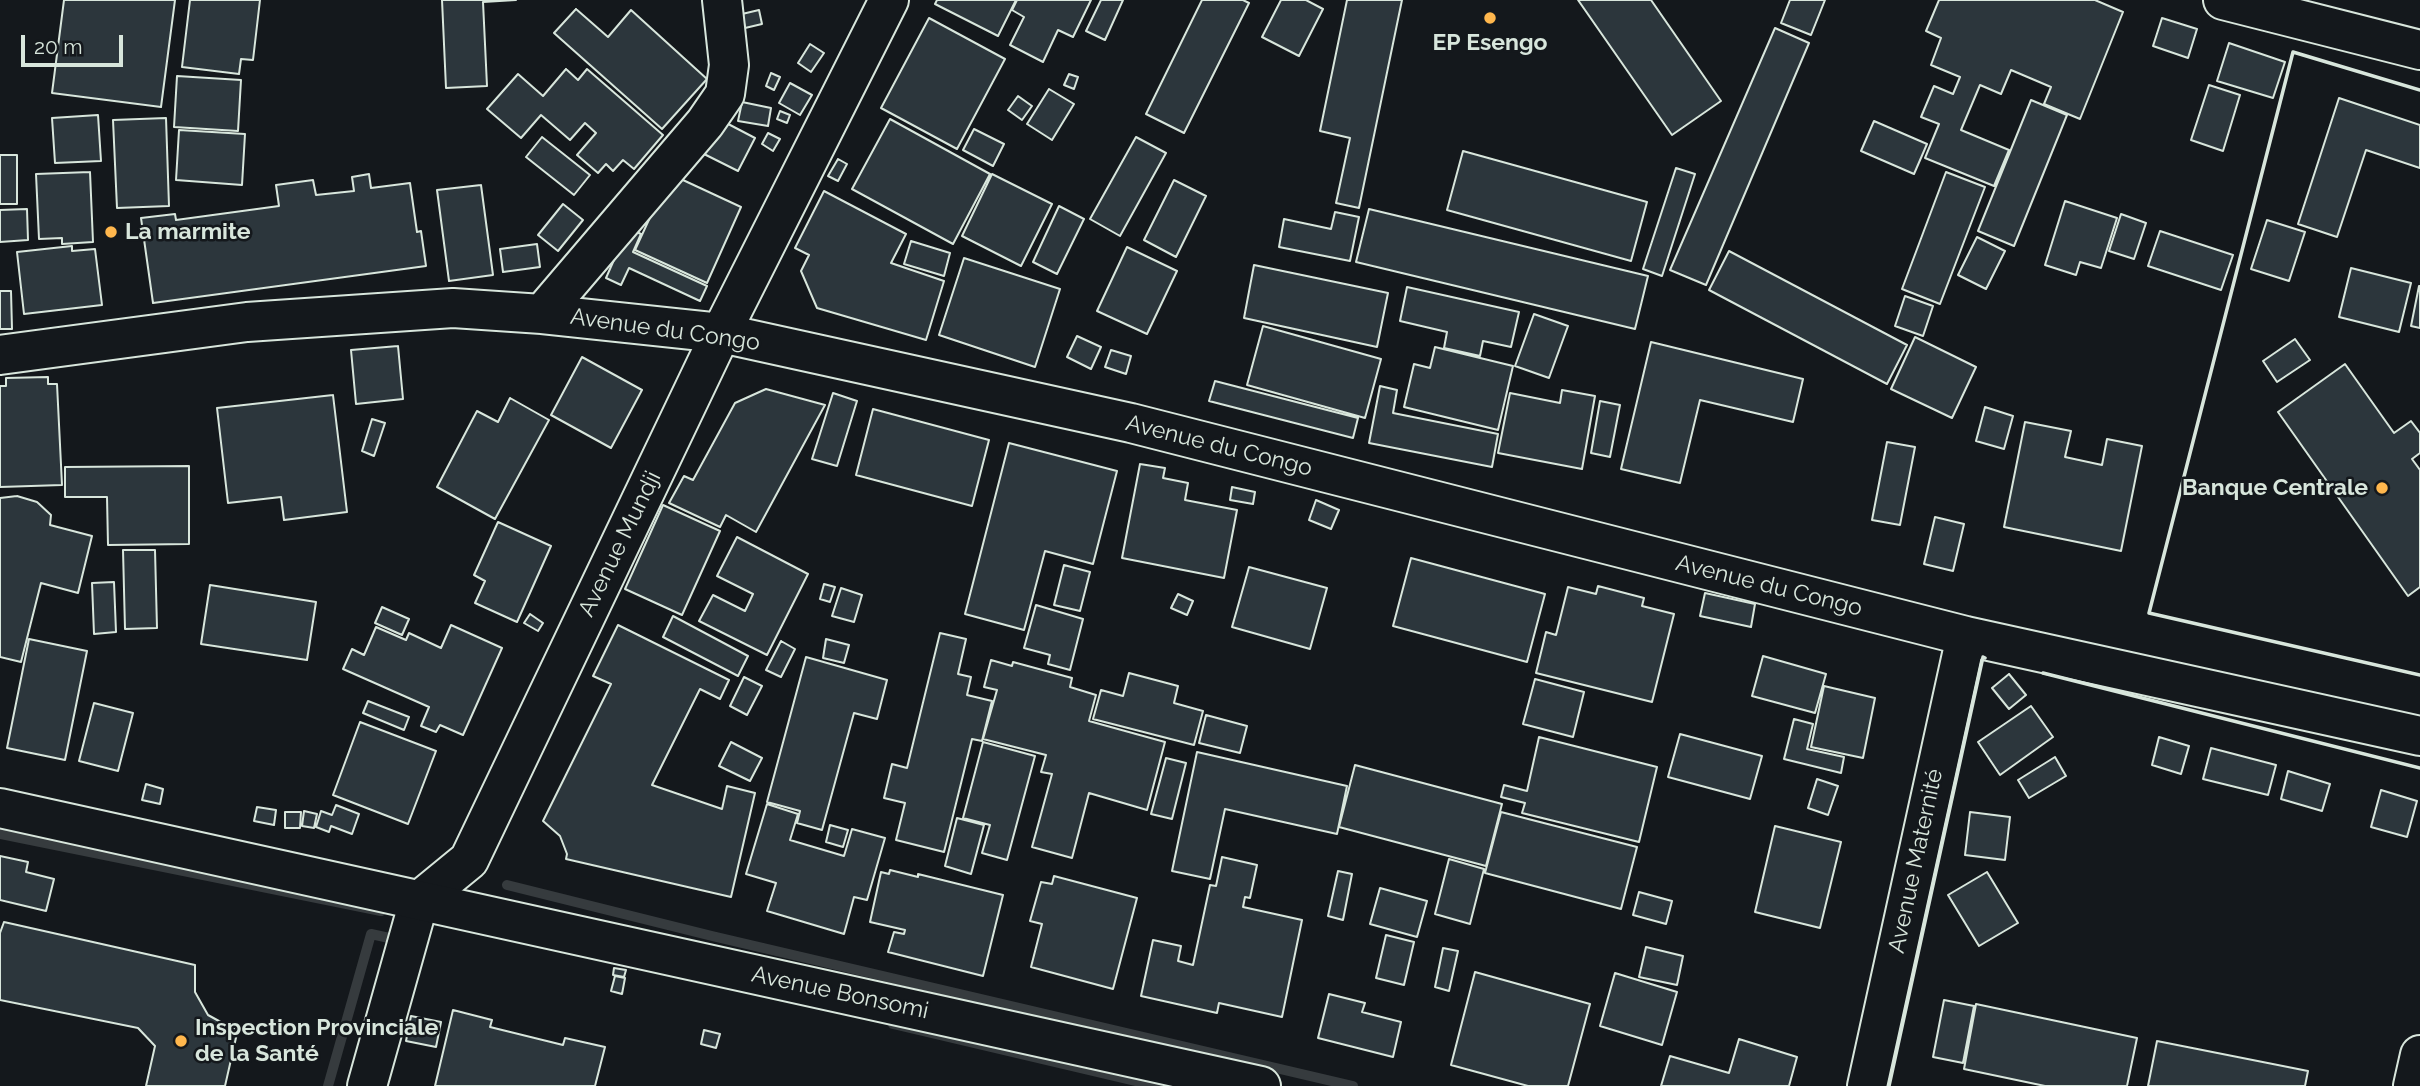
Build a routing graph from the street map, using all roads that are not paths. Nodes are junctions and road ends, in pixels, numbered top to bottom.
1 (722, 0) edge
2 (888, 0) edge
3 (2222, 0) edge
4 (2420, 50) edge
5 (542, 314) junction
6 (721, 333) junction
7 (0, 355) edge
8 (1966, 636) junction
9 (2420, 736) edge
10 (0, 808) edge
11 (419, 901) junction
12 (2420, 1055) edge
13 (367, 1086) edge
14 (1261, 1086) edge
15 (1867, 1086) edge
16 (2413, 1086) edge

1 - 5 street
2 - 6 street, Avenue Mundji
3 - 4 street
5 - 6 street, Avenue du Congo
5 - 7 street, Avenue du Congo
6 - 8 street, Avenue du Congo
6 - 11 street, Avenue Mundji
8 - 9 street, Avenue du Congo
8 - 15 street, Avenue Maternité
10 - 11 street, Avenue Bonsomi
11 - 13 street
11 - 14 street, Avenue Bonsomi
12 - 16 street

